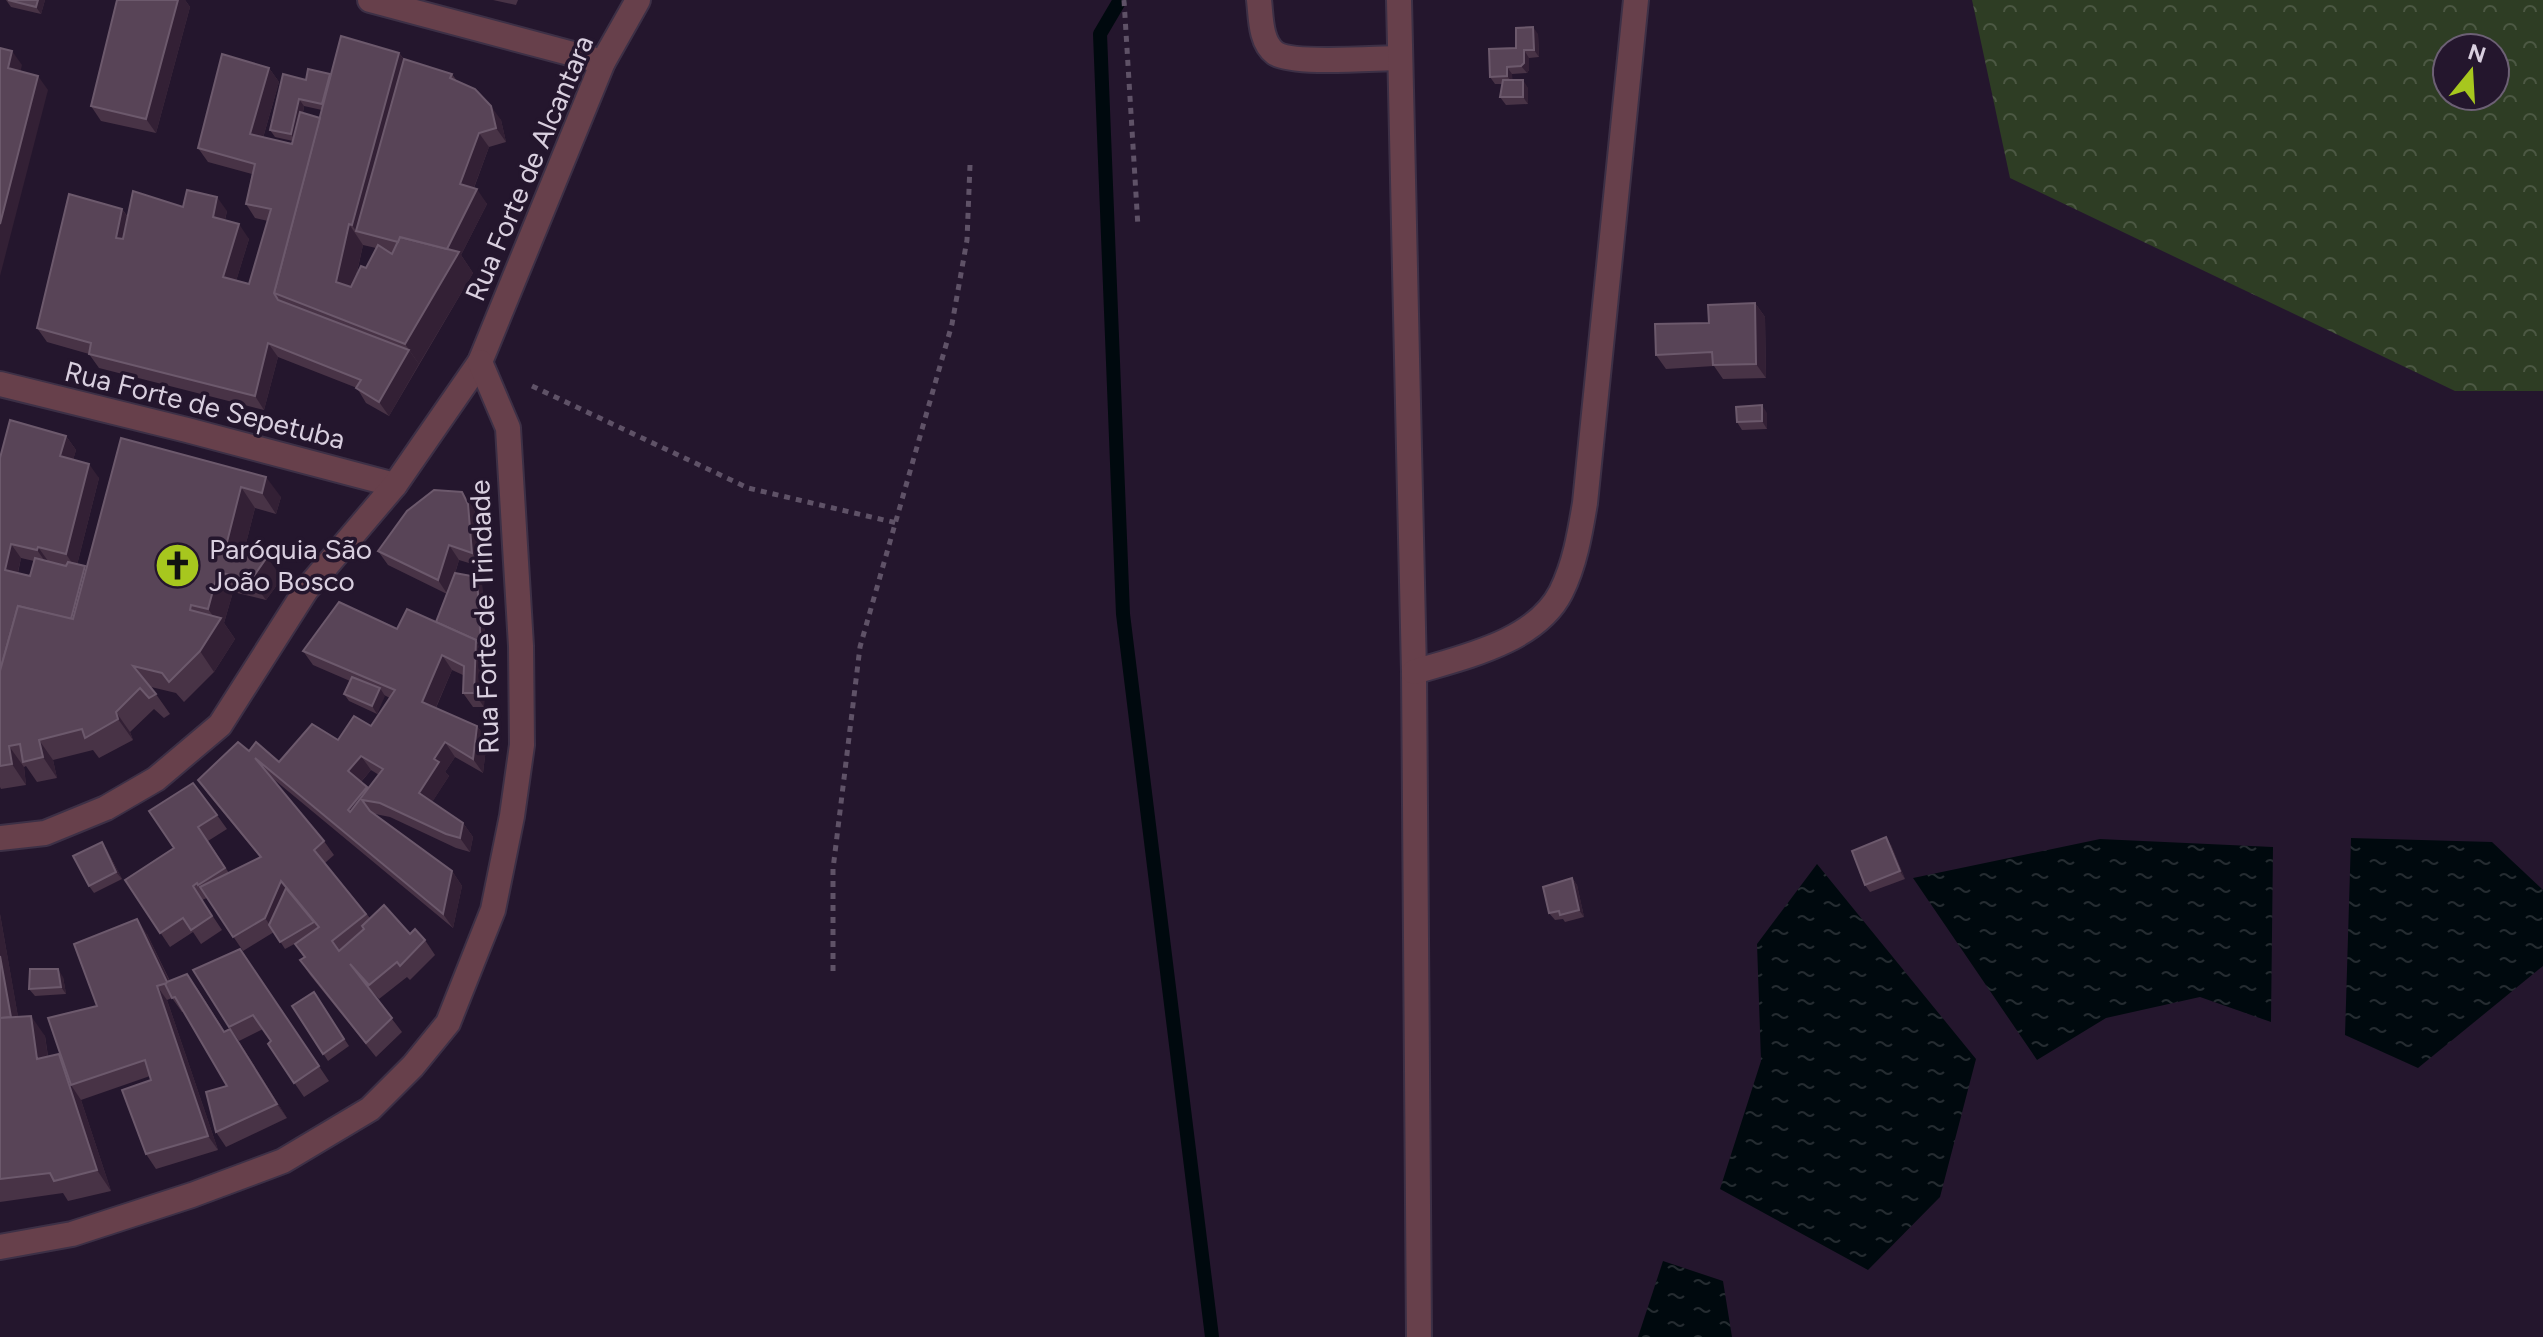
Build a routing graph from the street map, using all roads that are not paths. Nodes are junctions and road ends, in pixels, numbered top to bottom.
1 (370, 0) edge
2 (638, 0) edge
3 (1259, 0) edge
4 (1399, 0) edge
5 (1636, 0) edge
6 (1399, 58) junction
7 (603, 62) junction
8 (480, 362) junction
9 (0, 384) edge
10 (395, 485) junction
11 (1414, 672) junction
12 (0, 838) edge
13 (0, 1247) edge
14 (1419, 1337) edge

1 - 7 street
2 - 7 street, Rua Forte de Alcantara
3 - 6 street
4 - 6 street
5 - 11 street
6 - 11 street
7 - 8 street, Rua Forte de Alcantara
8 - 10 street, Rua Forte de Alcantara
8 - 13 street, Rua Forte de Trindade
9 - 10 street, Rua Forte de Sepetuba
10 - 12 street, Rua Forte de Alcantara
11 - 14 street

